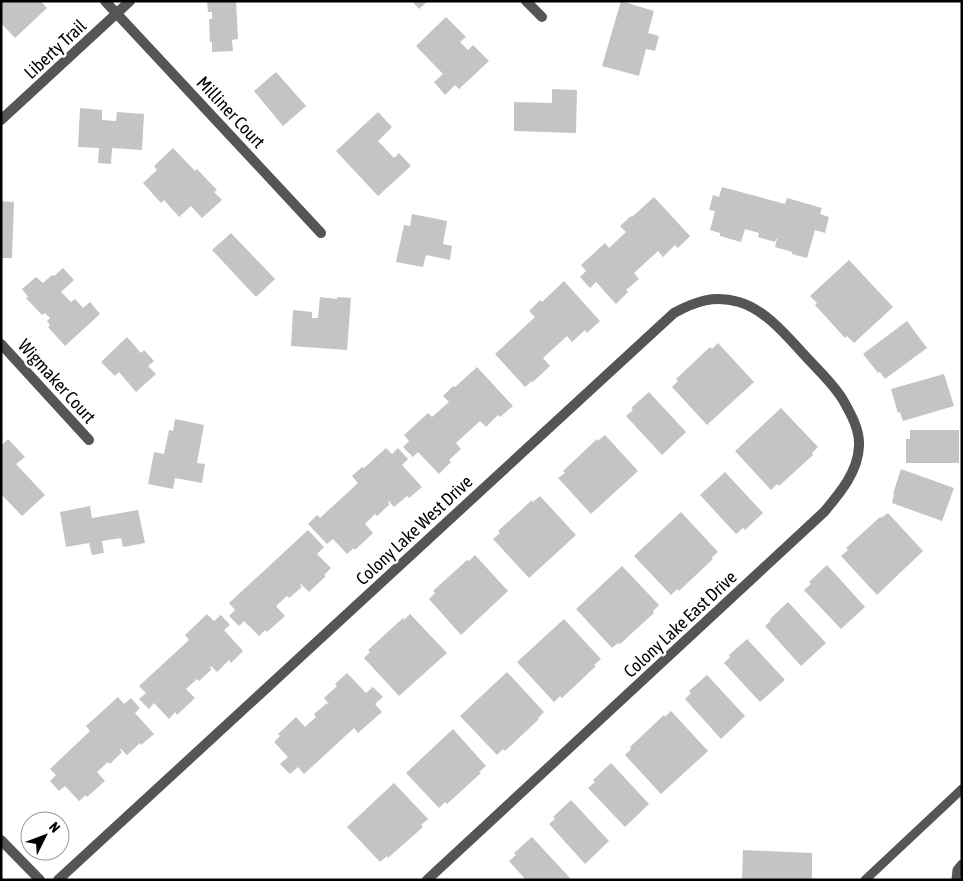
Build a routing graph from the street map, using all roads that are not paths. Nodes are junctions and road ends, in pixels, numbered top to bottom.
1 (105, 1) edge
2 (130, 1) edge
3 (526, 1) edge
4 (117, 14) junction
5 (542, 18) dead end
6 (1, 120) edge
7 (321, 232) dead end
8 (1, 344) edge
9 (809, 360) joint
10 (89, 440) dead end
11 (962, 789) edge
12 (1, 840) edge
13 (962, 864) edge
14 (40, 880) edge
15 (58, 880) edge
16 (427, 880) edge
17 (865, 880) edge
18 (956, 880) edge

1 - 4 street, Milliner Court
2 - 4 street, Liberty Trail
3 - 5 street
4 - 6 street, Liberty Trail
4 - 7 street, Milliner Court
8 - 10 street, Wigmaker Court
9 - 15 street, Colony Lake West Drive
9 - 16 street, Colony Lake East Drive
11 - 17 lane
12 - 14 street
13 - 18 lane

